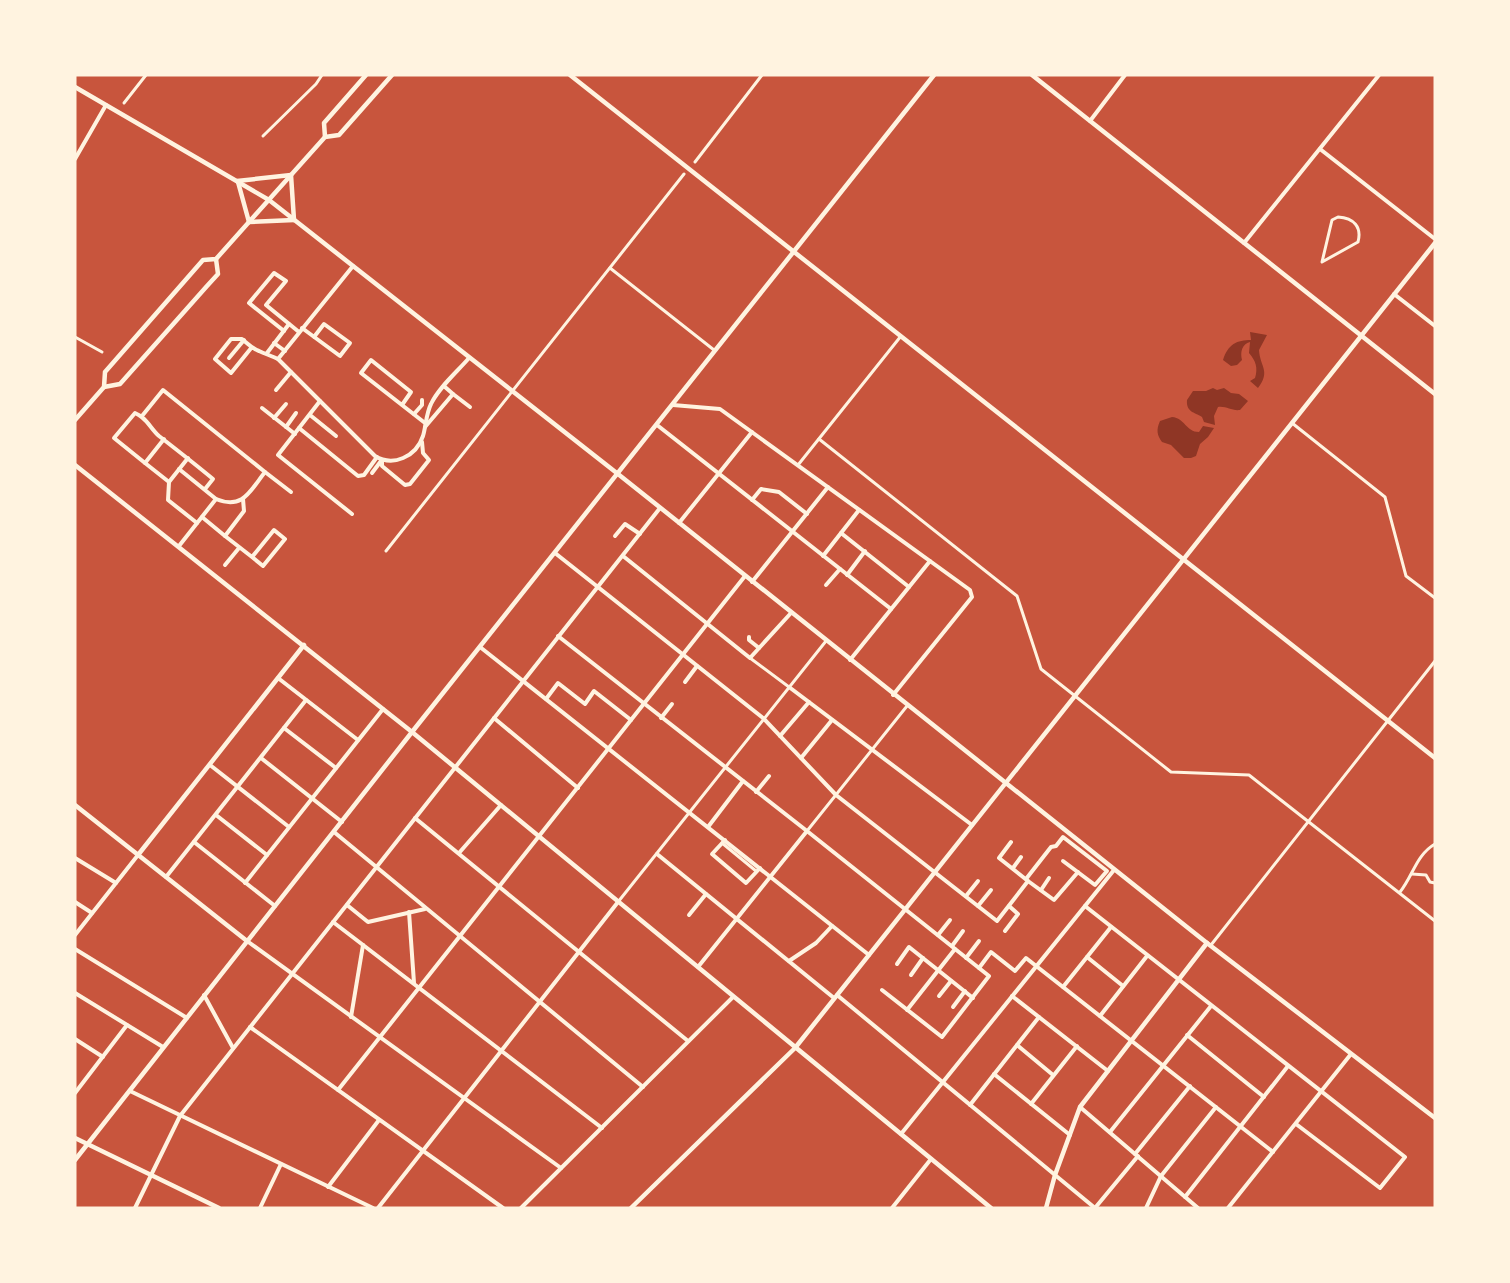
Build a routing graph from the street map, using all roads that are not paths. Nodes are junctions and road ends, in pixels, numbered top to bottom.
1 (146, 75) edge
2 (322, 75) edge
3 (366, 75) edge
4 (392, 75) edge
5 (570, 75) edge
6 (762, 75) edge
7 (934, 75) edge
8 (1032, 75) edge
9 (1379, 75) edge
10 (1123, 76) edge
11 (75, 87) edge
12 (124, 104) dead end
13 (106, 105) junction
14 (1090, 121) junction
15 (263, 136) dead end
16 (325, 137) junction
17 (1320, 149) junction
18 (75, 159) edge
19 (695, 162) dead end
20 (684, 174) dead end
21 (291, 175) junction
22 (237, 181) junction
23 (269, 200) junction
24 (294, 220) junction
25 (1332, 220) joint
26 (249, 222) junction
27 (1435, 241) edge
28 (1244, 243) junction
29 (794, 253) junction
30 (216, 260) junction
31 (353, 266) junction
32 (610, 268) junction
33 (1394, 294) junction
34 (266, 305) junction
35 (261, 312) junction
36 (289, 324) junction
37 (1435, 326) edge
38 (300, 330) junction
39 (284, 331) junction
40 (901, 336) junction
41 (1361, 336) junction
42 (75, 337) edge
43 (314, 338) junction
44 (244, 340) junction
45 (274, 343) junction
46 (252, 347) junction
47 (285, 351) junction
48 (716, 351) junction
49 (102, 352) dead end
50 (267, 353) junction
51 (229, 358) dead end
52 (470, 358) junction
53 (278, 359) junction
54 (291, 372) junction
55 (104, 387) junction
56 (444, 387) junction
57 (276, 390) dead end
58 (512, 392) junction
59 (453, 394) junction
60 (1435, 394) edge
61 (422, 400) dead end
62 (320, 401) junction
63 (285, 404) dead end
64 (402, 405) junction
65 (672, 405) junction
66 (470, 407) dead end
67 (262, 408) dead end
68 (296, 413) dead end
69 (310, 414) junction
70 (414, 414) junction
71 (142, 416) junction
72 (274, 418) junction
73 (75, 420) edge
74 (1292, 423) junction
75 (657, 425) junction
76 (425, 426) junction
77 (285, 427) junction
78 (299, 428) junction
79 (752, 432) junction
80 (294, 434) junction
81 (336, 436) dead end
82 (164, 439) junction
83 (422, 439) junction
84 (819, 439) junction
85 (188, 458) junction
86 (380, 459) junction
87 (145, 463) junction
88 (75, 465) edge
89 (798, 465) junction
90 (179, 469) junction
91 (265, 472) junction
92 (372, 473) dead end
93 (618, 474) junction
94 (718, 474) junction
95 (169, 482) junction
96 (828, 487) junction
97 (204, 489) junction
98 (291, 492) dead end
99 (216, 499) junction
100 (243, 499) junction
101 (752, 500) junction
102 (660, 508) junction
103 (859, 510) junction
104 (352, 514) dead end
105 (807, 514) junction
106 (202, 517) junction
107 (197, 524) junction
108 (679, 524) junction
109 (792, 532) junction
110 (841, 533) junction
111 (640, 534) junction
112 (225, 536) junction
113 (615, 536) dead end
114 (179, 546) junction
115 (239, 548) junction
116 (386, 551) dead end
117 (865, 551) junction
118 (555, 553) junction
119 (623, 556) junction
120 (823, 556) junction
121 (252, 557) junction
122 (1183, 560) junction
123 (930, 561) junction
124 (225, 565) dead end
125 (840, 569) junction
126 (847, 575) junction
127 (745, 576) junction
128 (752, 582) junction
129 (826, 585) dead end
130 (909, 586) junction
131 (597, 587) junction
132 (1435, 598) edge
133 (891, 609) junction
134 (791, 613) junction
135 (707, 624) junction
136 (558, 636) junction
137 (749, 636) dead end
138 (826, 641) junction
139 (304, 645) junction
140 (480, 647) junction
141 (759, 648) junction
142 (682, 654) junction
143 (750, 658) junction
144 (850, 660) junction
145 (1435, 662) edge
146 (697, 666) junction
147 (278, 678) junction
148 (522, 681) junction
149 (685, 682) dead end
150 (789, 687) junction
151 (893, 695) junction
152 (1075, 695) junction
153 (546, 699) junction
154 (306, 700) junction
155 (809, 702) junction
156 (643, 704) junction
157 (672, 704) dead end
158 (906, 706) junction
159 (383, 709) junction
160 (494, 718) junction
161 (661, 718) junction
162 (763, 718) junction
163 (631, 720) junction
164 (832, 720) junction
165 (1389, 721) junction
166 (284, 728) junction
167 (412, 732) junction
168 (780, 736) junction
169 (358, 740) junction
170 (609, 749) junction
171 (872, 750) junction
172 (261, 758) junction
173 (801, 758) junction
174 (1435, 758) edge
175 (210, 765) junction
176 (455, 767) junction
177 (724, 767) junction
178 (336, 768) junction
179 (769, 776) dead end
180 (743, 781) junction
181 (1006, 783) junction
182 (238, 786) junction
183 (578, 788) junction
184 (756, 792) junction
185 (836, 795) junction
186 (312, 798) junction
187 (75, 805) edge
188 (501, 805) junction
189 (690, 813) junction
190 (216, 815) junction
191 (415, 818) junction
192 (342, 822) junction
193 (1309, 822) junction
194 (972, 825) junction
195 (289, 827) junction
196 (708, 827) junction
197 (807, 831) junction
198 (333, 832) junction
199 (539, 836) junction
200 (194, 842) junction
201 (724, 842) junction
202 (1011, 842) dead end
203 (1435, 844) edge
204 (459, 853) junction
205 (657, 854) junction
206 (138, 855) junction
207 (267, 855) junction
208 (1021, 857) dead end
209 (75, 858) edge
210 (1063, 861) dead end
211 (376, 867) junction
212 (1012, 869) junction
213 (758, 870) junction
214 (1114, 870) junction
215 (935, 872) junction
216 (1078, 872) junction
217 (1412, 874) junction
218 (166, 877) junction
219 (771, 877) junction
220 (1049, 879) dead end
221 (1027, 880) junction
222 (978, 881) dead end
223 (116, 883) junction
224 (245, 883) junction
225 (1435, 883) edge
226 (499, 886) junction
227 (991, 890) dead end
228 (1041, 890) junction
229 (1399, 893) junction
230 (706, 894) junction
231 (966, 896) junction
232 (75, 902) edge
233 (618, 902) junction
234 (346, 905) junction
235 (275, 906) junction
236 (978, 906) junction
237 (1009, 906) junction
238 (1085, 906) junction
239 (426, 908) junction
240 (906, 909) junction
241 (409, 912) junction
242 (92, 913) junction
243 (689, 915) dead end
244 (738, 920) junction
245 (950, 920) dead end
246 (1435, 921) edge
247 (333, 922) junction
248 (832, 926) junction
249 (1111, 927) junction
250 (963, 931) dead end
251 (1005, 931) dead end
252 (75, 935) edge
253 (938, 935) junction
254 (460, 937) junction
255 (247, 941) junction
256 (979, 941) dead end
257 (363, 945) junction
258 (1208, 945) junction
259 (953, 948) junction
260 (75, 949) edge
261 (579, 952) junction
262 (869, 955) junction
263 (1147, 956) junction
264 (1087, 957) junction
265 (923, 958) junction
266 (966, 958) junction
267 (789, 961) junction
268 (897, 964) dead end
269 (1037, 966) junction
270 (698, 968) junction
271 (979, 968) junction
272 (938, 970) junction
273 (291, 974) junction
274 (911, 975) dead end
275 (951, 981) junction
276 (1178, 981) junction
277 (414, 984) junction
278 (1123, 986) junction
279 (419, 987) junction
280 (1063, 987) junction
281 (882, 990) dead end
282 (964, 991) junction
283 (75, 993) edge
284 (204, 995) junction
285 (939, 996) dead end
286 (1012, 996) junction
287 (733, 997) junction
288 (836, 997) junction
289 (973, 998) junction
290 (540, 1002) junction
291 (1211, 1006) junction
292 (953, 1007) dead end
293 (907, 1010) junction
294 (1100, 1016) junction
295 (351, 1017) junction
296 (1040, 1017) junction
297 (187, 1018) junction
298 (127, 1025) junction
299 (250, 1027) junction
300 (1187, 1035) junction
301 (379, 1037) junction
302 (75, 1039) edge
303 (688, 1041) junction
304 (1131, 1041) junction
305 (1017, 1045) junction
306 (1077, 1046) junction
307 (163, 1047) junction
308 (233, 1048) junction
309 (795, 1048) junction
310 (502, 1051) junction
311 (1351, 1054) junction
312 (103, 1057) junction
313 (1163, 1066) junction
314 (1288, 1066) junction
315 (1108, 1071) junction
316 (994, 1074) junction
317 (1053, 1075) junction
318 (942, 1083) junction
319 (77, 1086) edge
320 (643, 1086) junction
321 (1190, 1086) junction
322 (338, 1090) junction
323 (130, 1091) junction
324 (1322, 1091) junction
325 (75, 1093) edge
326 (1264, 1097) junction
327 (464, 1099) junction
328 (1031, 1104) junction
329 (970, 1105) junction
330 (1080, 1107) junction
331 (1216, 1107) junction
332 (180, 1116) junction
333 (1435, 1118) edge
334 (379, 1120) junction
335 (1296, 1124) junction
336 (1240, 1127) junction
337 (602, 1128) junction
338 (1110, 1132) junction
339 (901, 1134) junction
340 (1070, 1135) junction
341 (75, 1138) edge
342 (86, 1145) junction
343 (423, 1151) junction
344 (1273, 1152) junction
345 (1137, 1155) junction
346 (931, 1159) junction
347 (75, 1160) edge
348 (281, 1164) junction
349 (561, 1168) junction
350 (1055, 1175) junction
351 (151, 1176) junction
352 (1161, 1176) junction
353 (328, 1187) junction
354 (1185, 1197) junction
355 (135, 1208) edge
356 (219, 1208) edge
357 (260, 1208) edge
358 (373, 1208) edge
359 (378, 1208) edge
360 (503, 1208) edge
361 (521, 1208) edge
362 (631, 1208) edge
363 (892, 1208) edge
364 (991, 1208) edge
365 (1046, 1208) edge
366 (1095, 1208) edge
367 (1146, 1208) edge
368 (1198, 1208) edge
369 (1228, 1208) edge

1 - 12 street
2 - 15 street
3 - 16 street
4 - 16 street
5 - 29 street
6 - 19 street
7 - 29 street
8 - 14 street
9 - 17 street
10 - 14 street
11 - 13 street
13 - 18 street
13 - 22 street
14 - 28 street
16 - 21 street
17 - 27 street
17 - 28 street
20 - 32 street
21 - 22 street
21 - 23 street
21 - 24 street
22 - 23 street
22 - 26 street
23 - 24 street
23 - 26 street
24 - 26 street
24 - 31 street
25 - 25 street
26 - 30 street
27 - 33 street
28 - 41 street
29 - 40 street
29 - 48 street
30 - 55 street
30 - 55 street
31 - 38 street
31 - 52 street
32 - 48 street
32 - 58 street
33 - 37 street
33 - 41 street
34 - 35 street
34 - 35 street
34 - 36 street
35 - 39 street
36 - 38 street
36 - 39 street
38 - 43 street
38 - 47 street
39 - 45 street
40 - 84 street
40 - 122 street
41 - 60 street
41 - 74 street
42 - 49 street
43 - 43 street
44 - 46 street
44 - 46 street
44 - 51 street
45 - 47 street
45 - 50 street
46 - 50 street
47 - 53 street
48 - 65 street
50 - 53 street
52 - 56 street
52 - 58 street
53 - 54 street
54 - 57 street
54 - 62 street
55 - 73 street
56 - 59 street
56 - 76 street
58 - 93 street
58 - 116 street
59 - 66 street
59 - 76 street
61 - 70 street
62 - 69 street
62 - 86 street
63 - 72 street
64 - 64 street
64 - 70 street
65 - 75 street
65 - 79 street
67 - 72 street
68 - 77 street
69 - 78 street
69 - 81 street
70 - 76 street
71 - 82 street
71 - 87 street
71 - 91 street
72 - 77 street
74 - 122 street
74 - 132 street
75 - 93 street
75 - 94 street
76 - 83 street
77 - 80 street
78 - 80 street
78 - 86 street
79 - 89 street
79 - 94 street
80 - 104 street
82 - 85 street
82 - 87 street
83 - 86 street
83 - 86 street
84 - 89 street
84 - 152 street
85 - 90 street
85 - 97 street
86 - 92 street
87 - 95 street
88 - 114 street
89 - 96 street
90 - 95 street
90 - 97 street
91 - 98 street
91 - 100 street
93 - 102 street
93 - 118 street
94 - 101 street
94 - 108 street
95 - 107 street
96 - 103 street
96 - 105 street
97 - 99 street
99 - 100 street
99 - 106 street
100 - 112 street
101 - 105 street
101 - 109 street
102 - 108 street
102 - 111 street
103 - 110 street
103 - 123 street
105 - 109 street
106 - 107 street
106 - 112 street
107 - 114 street
108 - 127 street
109 - 120 street
109 - 128 street
110 - 117 street
110 - 120 street
111 - 113 street
111 - 119 street
112 - 115 street
114 - 139 street
115 - 121 street
115 - 124 street
117 - 126 street
117 - 130 street
118 - 131 street
118 - 140 street
119 - 131 street
119 - 135 street
120 - 125 street
121 - 121 street
122 - 152 street
122 - 165 street
123 - 130 street
123 - 151 street
125 - 126 street
125 - 129 street
126 - 133 street
127 - 128 street
127 - 135 street
128 - 134 street
130 - 133 street
131 - 136 street
131 - 142 street
133 - 144 street
134 - 138 street
134 - 141 street
135 - 142 street
135 - 143 street
136 - 148 street
136 - 156 street
137 - 141 street
138 - 144 street
138 - 150 street
139 - 147 street
139 - 159 street
140 - 148 street
140 - 167 street
141 - 143 street
142 - 146 street
142 - 156 street
143 - 150 street
144 - 151 street
145 - 165 street
146 - 149 street
146 - 162 street
147 - 154 street
147 - 175 street
148 - 153 street
148 - 160 street
150 - 155 street
150 - 162 street
151 - 158 street
152 - 181 street
152 - 193 street
153 - 163 street
153 - 170 street
154 - 166 street
154 - 169 street
155 - 164 street
155 - 168 street
156 - 161 street
156 - 163 street
157 - 161 street
158 - 171 street
158 - 181 street
159 - 167 street
159 - 169 street
160 - 176 street
160 - 183 street
161 - 177 street
162 - 168 street
162 - 177 street
163 - 170 street
164 - 171 street
164 - 173 street
165 - 174 street
165 - 193 street
166 - 172 street
166 - 178 street
167 - 176 street
167 - 192 street
168 - 173 street
169 - 178 street
170 - 183 street
170 - 189 street
171 - 185 street
171 - 194 street
172 - 182 street
172 - 186 street
173 - 185 street
175 - 182 street
175 - 206 street
176 - 188 street
176 - 191 street
177 - 180 street
177 - 189 street
178 - 186 street
179 - 184 street
180 - 184 street
180 - 196 street
181 - 194 street
181 - 214 street
182 - 190 street
182 - 195 street
183 - 199 street
184 - 197 street
185 - 197 street
185 - 215 street
186 - 192 street
186 - 195 street
187 - 206 street
188 - 199 street
188 - 204 street
189 - 196 street
189 - 205 street
190 - 200 street
190 - 207 street
191 - 204 street
191 - 211 street
192 - 198 street
193 - 229 street
193 - 258 street
194 - 215 street
195 - 207 street
196 - 201 street
197 - 219 street
197 - 240 street
198 - 211 street
198 - 235 street
199 - 226 street
199 - 233 street
200 - 218 street
200 - 224 street
201 - 213 street
201 - 213 street
202 - 212 street
203 - 217 street
204 - 226 street
205 - 230 street
205 - 233 street
206 - 218 street
206 - 223 street
207 - 224 street
208 - 212 street
209 - 223 street
210 - 216 street
211 - 234 street
211 - 239 street
212 - 221 street
213 - 219 street
214 - 238 street
214 - 258 street
215 - 231 street
215 - 240 street
216 - 221 street
216 - 228 street
217 - 225 street
217 - 229 street
218 - 255 street
219 - 244 street
219 - 248 street
220 - 228 street
221 - 228 street
221 - 237 street
222 - 231 street
223 - 242 street
224 - 235 street
226 - 254 street
226 - 261 street
227 - 236 street
229 - 246 street
230 - 243 street
230 - 244 street
231 - 236 street
232 - 242 street
233 - 261 street
233 - 270 street
234 - 241 street
234 - 247 street
235 - 255 street
236 - 237 street
237 - 251 street
238 - 249 street
238 - 269 street
239 - 241 street
239 - 254 street
240 - 253 street
240 - 262 street
241 - 277 street
242 - 252 street
244 - 267 street
244 - 270 street
245 - 253 street
247 - 257 street
247 - 273 street
248 - 262 street
248 - 267 street
249 - 263 street
249 - 264 street
250 - 259 street
253 - 259 street
254 - 279 street
254 - 290 street
255 - 273 street
255 - 284 street
256 - 266 street
257 - 277 street
257 - 295 street
258 - 276 street
258 - 311 street
259 - 266 street
259 - 272 street
260 - 297 street
261 - 290 street
261 - 303 street
262 - 288 street
263 - 276 street
263 - 278 street
264 - 278 street
264 - 280 street
265 - 268 street
265 - 272 street
265 - 274 street
266 - 271 street
267 - 288 street
269 - 271 street
269 - 280 street
269 - 286 street
270 - 287 street
271 - 289 street
272 - 275 street
272 - 293 street
273 - 295 street
273 - 299 street
275 - 282 street
275 - 285 street
276 - 291 street
276 - 304 street
277 - 279 street
278 - 294 street
279 - 301 street
279 - 310 street
280 - 294 street
281 - 293 street
282 - 289 street
282 - 292 street
283 - 298 street
284 - 297 street
284 - 308 street
286 - 296 street
286 - 318 street
287 - 303 street
287 - 309 street
288 - 309 street
288 - 318 street
289 - 293 street
290 - 310 street
290 - 320 street
291 - 300 street
291 - 314 street
294 - 304 street
295 - 301 street
296 - 305 street
296 - 306 street
297 - 307 street
298 - 307 street
298 - 312 street
299 - 308 street
299 - 322 street
300 - 313 street
300 - 326 street
301 - 322 street
301 - 327 street
302 - 312 street
303 - 320 street
304 - 313 street
304 - 315 street
305 - 316 street
305 - 317 street
306 - 315 street
306 - 317 street
307 - 323 street
308 - 332 street
309 - 339 street
309 - 362 street
310 - 327 street
310 - 337 street
311 - 324 street
311 - 333 street
312 - 319 street
313 - 321 street
313 - 338 street
314 - 324 street
314 - 326 street
315 - 330 street
316 - 328 street
316 - 329 street
317 - 328 street
318 - 329 street
318 - 339 street
319 - 325 street
320 - 337 street
321 - 331 street
321 - 345 street
322 - 334 street
323 - 332 street
323 - 342 street
324 - 335 street
324 - 335 street
326 - 336 street
327 - 343 street
327 - 349 street
328 - 340 street
329 - 350 street
330 - 338 street
330 - 340 street
331 - 336 street
331 - 352 street
332 - 348 street
332 - 351 street
334 - 343 street
334 - 353 street
335 - 344 street
336 - 344 street
336 - 354 street
337 - 349 street
338 - 345 street
339 - 346 street
340 - 350 street
341 - 342 street
342 - 347 street
342 - 351 street
343 - 359 street
343 - 360 street
344 - 369 street
345 - 352 street
345 - 366 street
346 - 363 street
346 - 364 street
348 - 353 street
348 - 357 street
349 - 361 street
350 - 365 street
350 - 366 street
351 - 355 street
351 - 356 street
352 - 354 street
352 - 367 street
353 - 358 street
354 - 368 street

